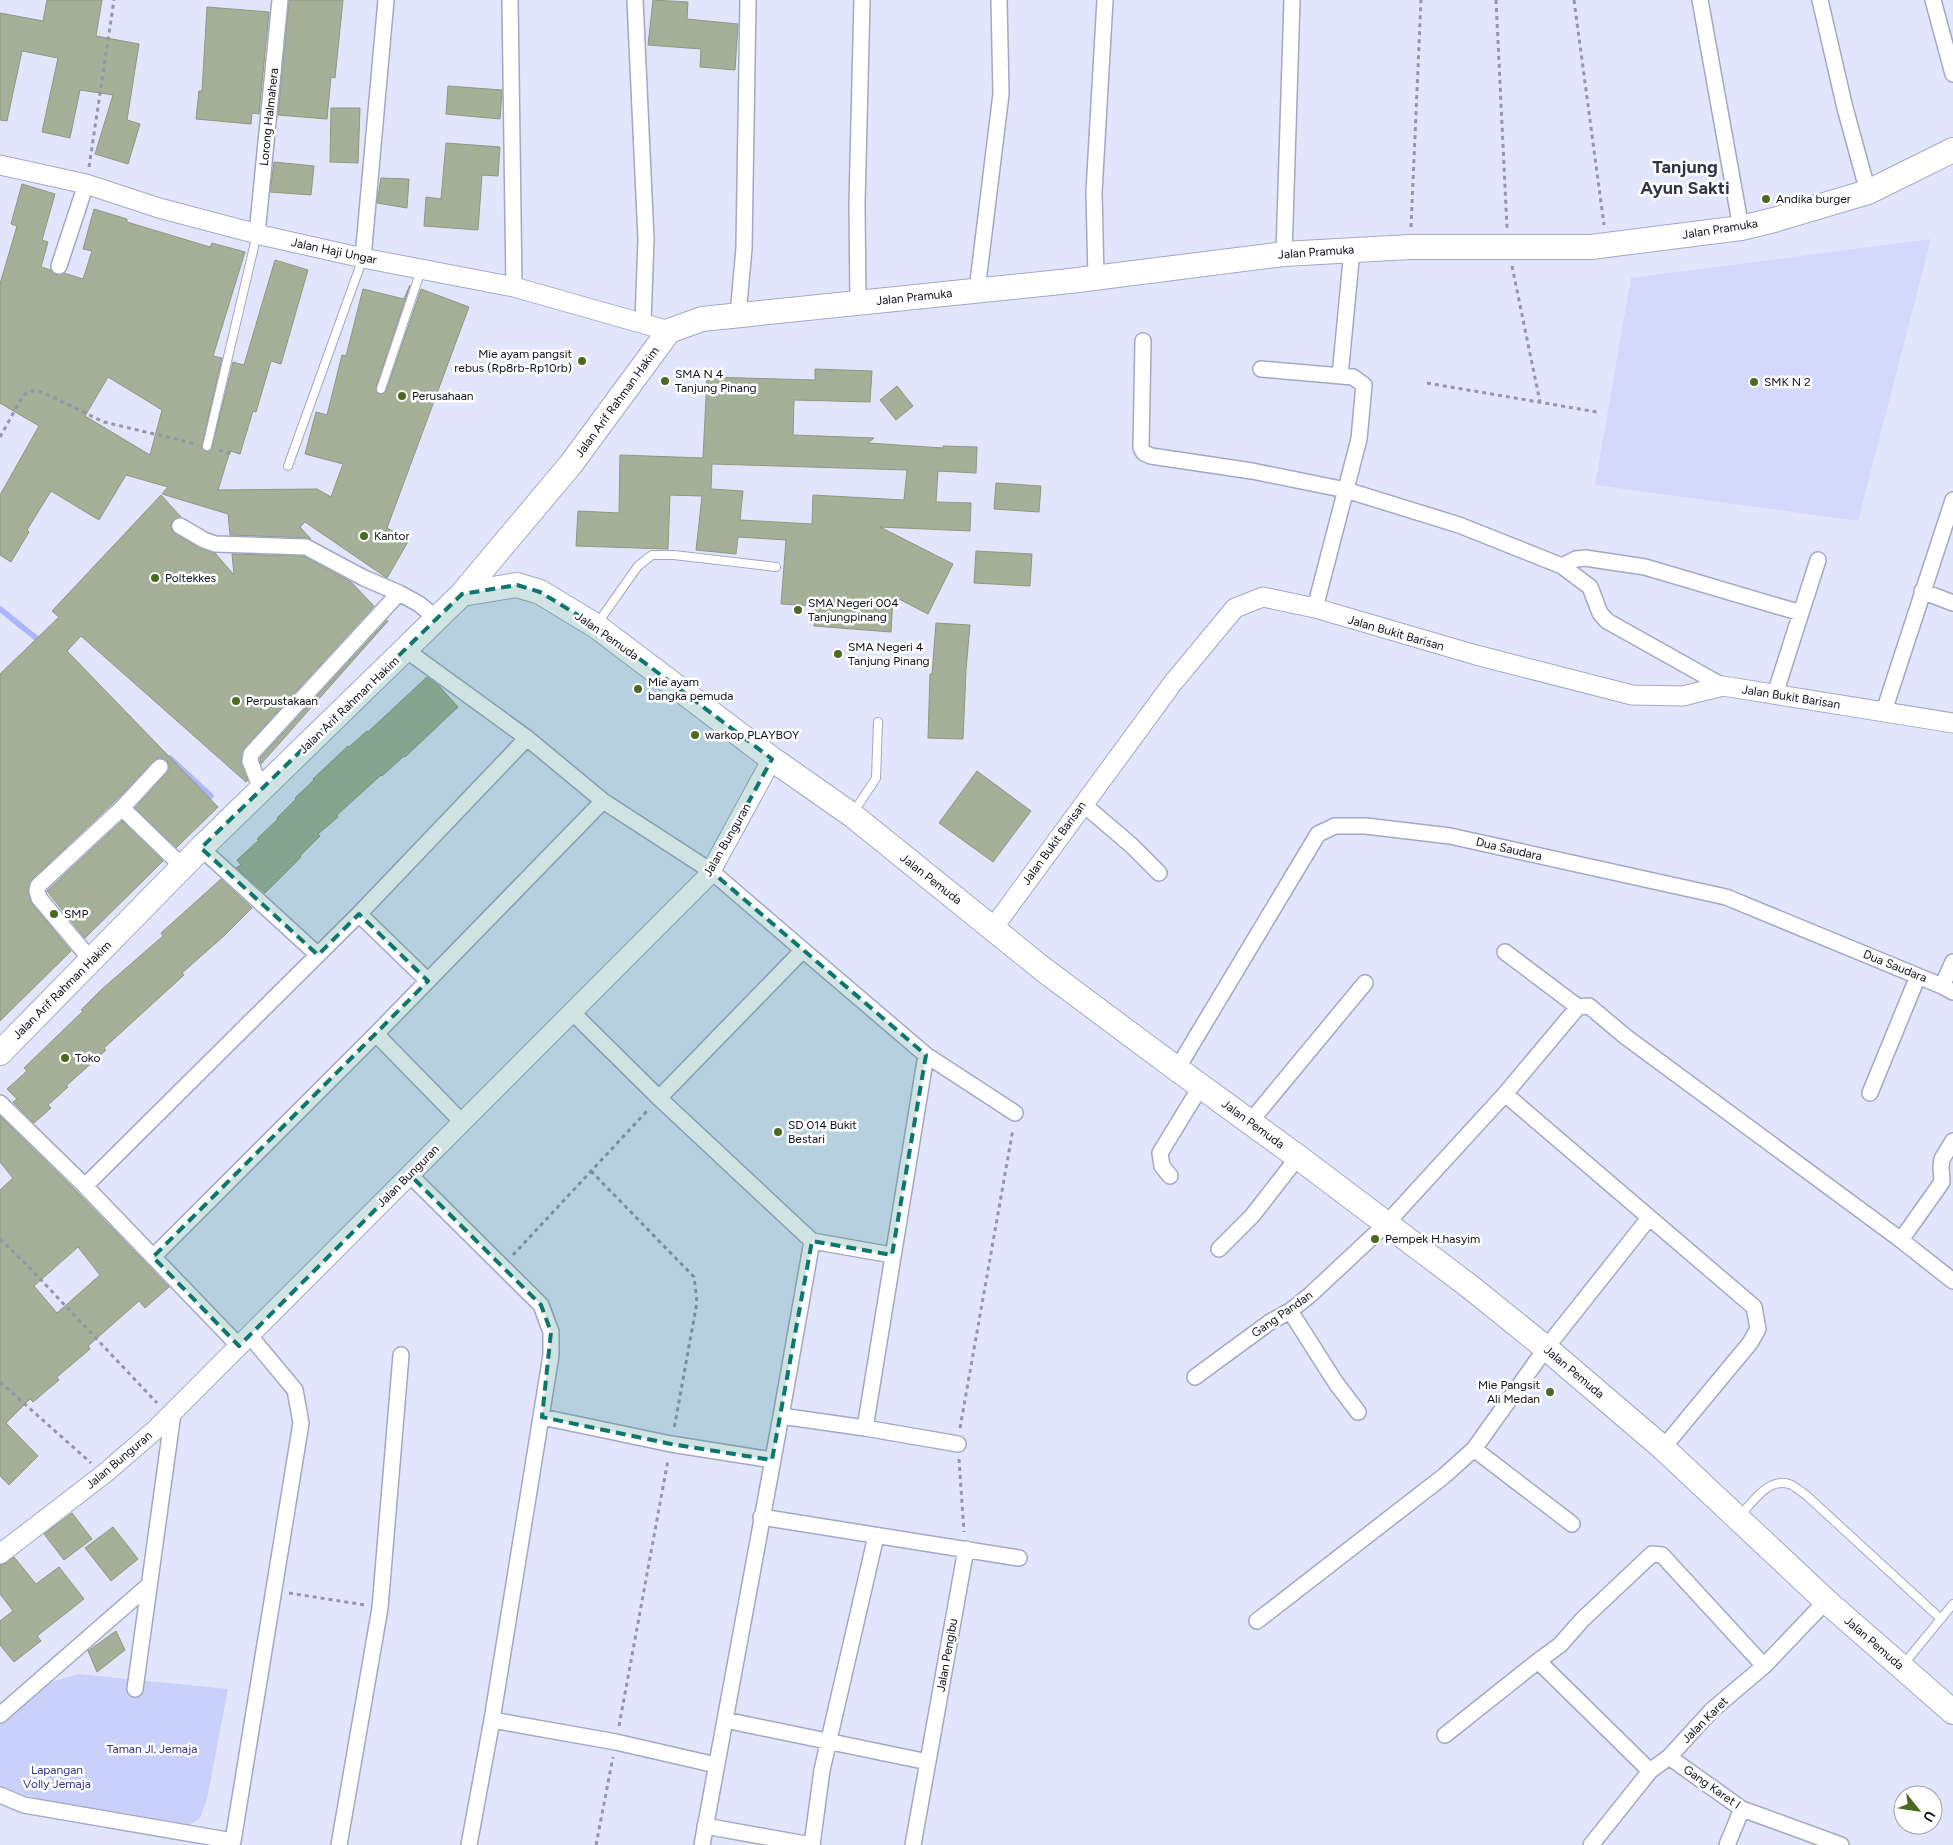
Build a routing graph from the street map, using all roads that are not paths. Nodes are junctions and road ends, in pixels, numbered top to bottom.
1 (280, 0) edge
2 (386, 0) edge
3 (510, 0) edge
4 (635, 0) edge
5 (748, 0) edge
6 (862, 0) edge
7 (999, 0) edge
8 (1105, 0) edge
9 (1292, 0) edge
10 (1700, 0) edge
11 (1820, 0) edge
12 (1933, 0) edge
13 (1953, 74) edge
14 (1953, 150) edge
15 (0, 165) edge
16 (86, 184) junction
17 (1868, 192) junction
18 (1741, 228) junction
19 (257, 234) junction
20 (1352, 250) junction
21 (1284, 254) junction
22 (363, 258) junction
23 (59, 266) dead end
24 (422, 268) junction
25 (1096, 278) junction
26 (514, 287) junction
27 (977, 290) junction
28 (858, 303) junction
29 (738, 315) junction
30 (643, 322) junction
31 (669, 331) junction
32 (1143, 341) dead end
33 (1261, 369) dead end
34 (1340, 376) junction
35 (381, 388) dead end
36 (207, 446) road end
37 (288, 466) dead end
38 (1346, 490) junction
39 (1953, 500) edge
40 (1950, 516) edge
41 (180, 526) dead end
42 (498, 550) junction
43 (1818, 560) dead end
44 (1562, 566) junction
45 (776, 567) dead end
46 (517, 585) junction
47 (1922, 591) junction
48 (399, 593) junction
49 (462, 594) junction
50 (1953, 603) edge
51 (1315, 608) junction
52 (1801, 613) junction
53 (436, 618) junction
54 (596, 626) junction
55 (406, 650) junction
56 (1722, 686) junction
57 (1775, 694) junction
58 (1884, 711) junction
59 (878, 722) dead end
60 (1953, 723) edge
61 (527, 738) junction
62 (772, 759) junction
63 (160, 767) dead end
64 (261, 789) junction
65 (603, 801) junction
66 (1082, 804) junction
67 (122, 808) junction
68 (852, 815) junction
69 (201, 848) junction
70 (183, 867) junction
71 (711, 871) junction
72 (1159, 873) dead end
73 (359, 914) junction
74 (993, 928) junction
75 (804, 950) junction
76 (1505, 952) dead end
77 (318, 955) junction
78 (92, 961) junction
79 (1953, 962) edge
80 (1918, 976) junction
81 (428, 981) junction
82 (1365, 983) dead end
83 (1948, 989) edge
84 (1578, 1007) junction
85 (572, 1012) junction
86 (376, 1034) junction
87 (0, 1053) edge
88 (926, 1055) junction
89 (1177, 1069) junction
90 (1201, 1086) junction
91 (1870, 1093) dead end
92 (1506, 1094) junction
93 (659, 1098) junction
94 (0, 1103) edge
95 (1015, 1113) road end
96 (462, 1122) junction
97 (1250, 1122) junction
98 (1953, 1141) edge
99 (1298, 1157) junction
100 (410, 1175) junction
101 (1170, 1176) dead end
102 (85, 1186) junction
103 (1650, 1218) junction
104 (1386, 1224) junction
105 (1901, 1240) junction
106 (812, 1241) junction
107 (1219, 1250) dead end
108 (892, 1255) junction
109 (153, 1256) junction
110 (1953, 1281) edge
111 (1290, 1311) junction
112 (244, 1341) junction
113 (1546, 1348) junction
114 (401, 1355) dead end
115 (1196, 1377) dead end
116 (1358, 1412) dead end
117 (171, 1414) junction
118 (781, 1416) junction
119 (542, 1417) junction
120 (865, 1428) junction
121 (958, 1444) road end
122 (1474, 1448) junction
123 (1663, 1448) junction
124 (772, 1460) junction
125 (1738, 1517) junction
126 (762, 1518) junction
127 (1572, 1524) dead end
128 (876, 1536) junction
129 (966, 1549) junction
130 (0, 1554) edge
131 (1019, 1558) dead end
132 (149, 1584) junction
133 (1826, 1601) junction
134 (1953, 1604) edge
135 (1941, 1619) junction
136 (1257, 1621) dead end
137 (1538, 1661) junction
138 (1764, 1666) junction
139 (1902, 1667) junction
140 (135, 1689) dead end
141 (1953, 1712) edge
142 (0, 1715) edge
143 (492, 1720) junction
144 (725, 1720) junction
145 (1445, 1735) dead end
146 (828, 1743) junction
147 (1669, 1757) junction
148 (928, 1762) junction
149 (716, 1765) junction
150 (1650, 1771) junction
151 (0, 1795) edge
152 (1742, 1809) junction
153 (705, 1826) junction
154 (339, 1845) edge
155 (469, 1845) edge
156 (702, 1845) edge
157 (811, 1845) edge
158 (913, 1845) edge
159 (1591, 1845) edge
160 (1727, 1845) edge
161 (1841, 1845) edge

1 - 19 street, Lorong Halmahera
2 - 22 street
3 - 26 street
4 - 30 street
5 - 29 street
6 - 28 street
7 - 27 street
8 - 25 street
9 - 21 street
10 - 18 street
11 - 17 street
12 - 13 street
14 - 17 main road, Jalan Pramuka
15 - 16 street, Jalan Haji Ungar
16 - 19 street, Jalan Haji Ungar
16 - 23 street
17 - 18 main road, Jalan Pramuka
18 - 20 main road, Jalan Pramuka
19 - 22 street, Jalan Haji Ungar
19 - 36 lane
20 - 21 main road, Jalan Pramuka
20 - 34 street
21 - 25 main road, Jalan Pramuka
22 - 24 street, Jalan Haji Ungar
22 - 37 lane
24 - 26 street, Jalan Haji Ungar
24 - 35 lane
25 - 27 main road, Jalan Pramuka
26 - 30 street, Jalan Haji Ungar
27 - 28 main road, Jalan Pramuka
28 - 29 main road, Jalan Pramuka
29 - 31 main road, Jalan Pramuka
30 - 31 street, Jalan Haji Ungar
31 - 42 main road, Jalan Arif Rahman Hakim
32 - 38 street
33 - 34 street
34 - 38 street
38 - 44 street
38 - 51 street
39 - 40 street
40 - 47 street
41 - 48 street
42 - 46 main road
42 - 49 main road, Jalan Arif Rahman Hakim
43 - 52 street
44 - 52 street
44 - 56 street
45 - 54 lane
46 - 49 main road, Jalan Pemuda
46 - 54 main road, Jalan Pemuda
47 - 50 street
47 - 58 street
48 - 53 street
48 - 64 street
49 - 53 main road, Jalan Arif Rahman Hakim
51 - 56 street, Jalan Bukit Barisan
51 - 66 street, Jalan Bukit Barisan
52 - 57 street
53 - 55 main road, Jalan Arif Rahman Hakim
54 - 62 main road, Jalan Pemuda
55 - 61 street
55 - 64 main road, Jalan Arif Rahman Hakim
56 - 57 street, Jalan Bukit Barisan
57 - 58 street, Jalan Bukit Barisan
58 - 60 street, Jalan Bukit Barisan
59 - 68 lane
61 - 65 street
61 - 73 street
62 - 68 main road, Jalan Pemuda
62 - 71 street, Jalan Bunguran
63 - 67 street
64 - 69 main road, Jalan Arif Rahman Hakim
65 - 71 street
65 - 81 street
66 - 72 street
66 - 74 street, Jalan Bukit Barisan
67 - 70 street
67 - 78 street
68 - 74 main road, Jalan Pemuda
69 - 70 main road, Jalan Arif Rahman Hakim
69 - 77 street
70 - 78 main road, Jalan Arif Rahman Hakim
71 - 75 street
71 - 85 street, Jalan Bunguran
73 - 77 street
73 - 81 street
74 - 89 main road, Jalan Pemuda
75 - 88 street
75 - 93 street
76 - 84 street
77 - 102 street
78 - 87 main road, Jalan Arif Rahman Hakim
79 - 83 street
80 - 83 street, Dua Saudara
80 - 89 street, Dua Saudara
80 - 91 street
81 - 86 street
82 - 97 street
84 - 92 street, Gang Pandan
84 - 105 street
85 - 93 street
85 - 96 street, Jalan Bunguran
86 - 96 street
86 - 109 street
88 - 95 street
88 - 108 street
89 - 90 main road, Jalan Pemuda
90 - 97 main road, Jalan Pemuda
90 - 101 street
92 - 103 street
92 - 104 street, Gang Pandan
93 - 106 street
94 - 102 street
96 - 100 street, Jalan Bunguran
97 - 99 main road, Jalan Pemuda
98 - 105 street
99 - 104 main road, Jalan Pemuda
99 - 107 street
100 - 112 street, Jalan Bunguran
100 - 119 street
102 - 109 street
103 - 113 street
103 - 123 street
104 - 111 street, Gang Pandan
104 - 113 main road, Jalan Pemuda
105 - 110 street
106 - 108 street
106 - 118 street
108 - 120 street
109 - 112 street
111 - 115 street, Gang Pandan
111 - 116 street
112 - 117 street, Jalan Bunguran
112 - 151 street
113 - 122 street
113 - 123 main road, Jalan Pemuda
114 - 154 street
117 - 130 street, Jalan Bunguran
117 - 132 street
118 - 120 street
118 - 124 street
119 - 124 street
119 - 143 street
120 - 121 street
122 - 127 street
122 - 136 street
123 - 125 main road, Jalan Pemuda
124 - 126 street
125 - 133 main road, Jalan Pemuda
125 - 135 lane
126 - 128 street
126 - 144 street
128 - 129 street
128 - 146 street
129 - 131 street
129 - 148 street, Jalan Pengibu
132 - 140 street
132 - 142 street
133 - 138 street, Jalan Karet
133 - 139 main road, Jalan Pemuda
134 - 135 lane
135 - 139 lane
137 - 138 street
137 - 145 street
137 - 150 street
138 - 147 street, Jalan Karet
139 - 141 main road, Jalan Pemuda
143 - 149 street
143 - 155 street
144 - 146 street
144 - 149 street
146 - 148 street
146 - 157 street
147 - 150 street, Jalan Karet
147 - 152 street, Gang Karet I
148 - 158 street, Jalan Pengibu
149 - 153 street
150 - 159 street, Jalan Karet
152 - 160 street
152 - 161 street, Gang Karet I
153 - 156 street
153 - 157 street

